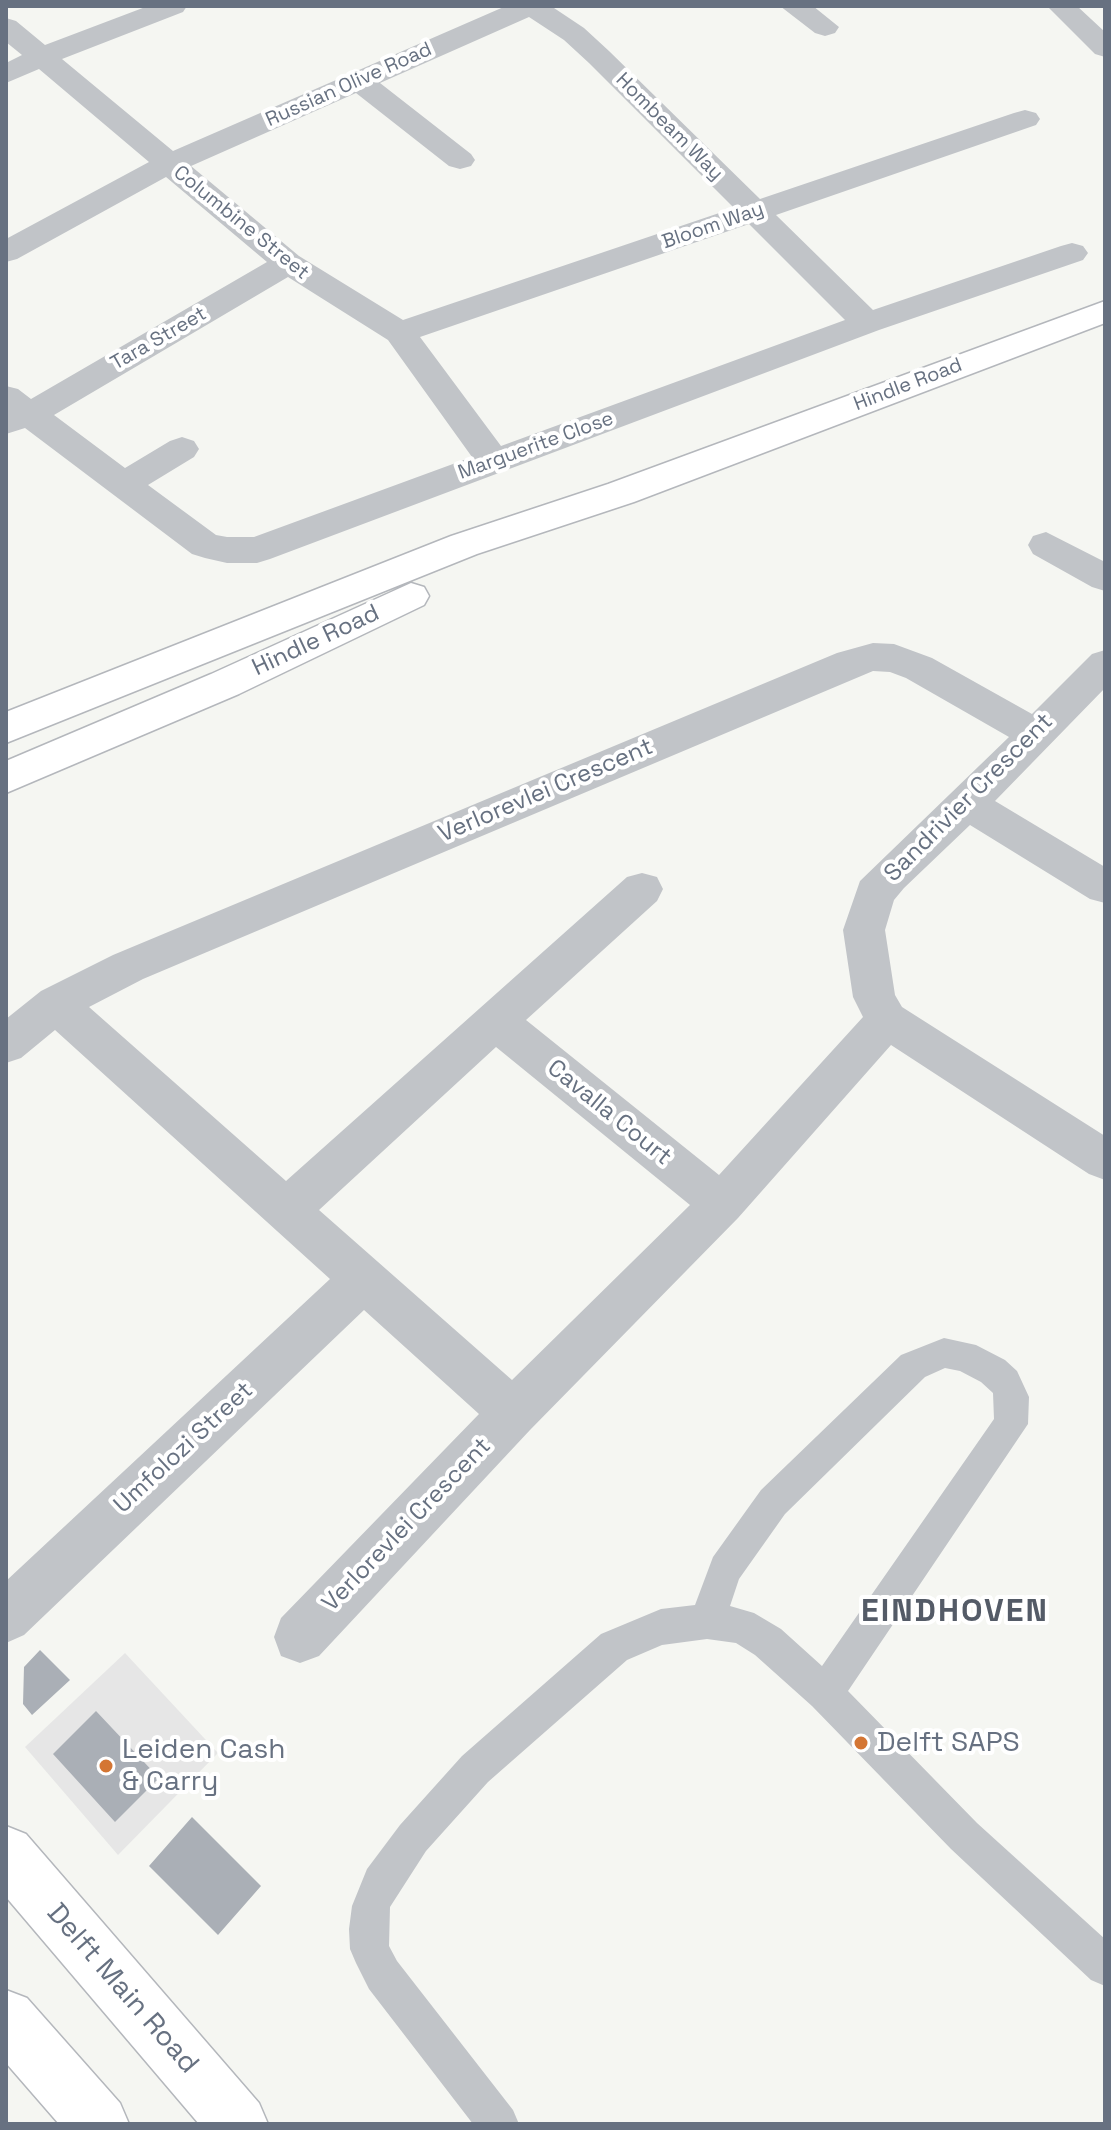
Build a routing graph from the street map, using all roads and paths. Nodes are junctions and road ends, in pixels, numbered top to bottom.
1 (173, 6) edge
2 (531, 6) edge
3 (794, 6) edge
4 (1061, 6) edge
5 (6, 27) edge
6 (825, 27) dead end
7 (1105, 48) edge
8 (41, 57) junction
9 (6, 74) edge
10 (359, 81) junction
11 (1025, 119) dead end
12 (460, 160) dead end
13 (168, 164) junction
14 (754, 212) junction
15 (6, 252) edge
16 (1072, 253) dead end
17 (288, 263) junction
18 (1105, 311) edge
19 (867, 323) junction
20 (400, 333) junction
21 (14, 412) edge
22 (182, 449) dead end
23 (494, 462) junction
24 (122, 485) junction
25 (621, 493) junction
26 (1046, 545) dead end
27 (1105, 578) edge
28 (1105, 664) edge
29 (6, 728) edge
30 (1034, 733) junction
31 (6, 778) edge
32 (967, 804) junction
33 (1105, 887) edge
34 (642, 889) dead end
35 (56, 1004) junction
36 (887, 1020) junction
37 (496, 1022) junction
38 (6, 1045) edge
39 (1105, 1160) edge
40 (722, 1204) junction
41 (286, 1210) junction
42 (363, 1279) junction
43 (513, 1413) junction
44 (6, 1617) edge
45 (707, 1621) junction
46 (300, 1637) dead end
47 (825, 1693) junction
48 (6, 1854) edge
49 (1105, 1966) edge
50 (6, 2019) edge
51 (99, 2124) edge
52 (238, 2124) edge
53 (499, 2124) edge

1 - 8 street
2 - 10 street, Russian Olive Road
2 - 14 street, Hombeam Way
3 - 6 street
4 - 7 street
5 - 8 street, Columbine Street
8 - 9 street
8 - 13 street, Columbine Street
10 - 12 street
10 - 13 street, Russian Olive Road
11 - 14 street, Bloom Way
13 - 15 street, Russian Olive Road
13 - 17 street, Columbine Street
14 - 19 street, Hombeam Way
14 - 20 street, Bloom Way
16 - 19 street, Marguerite Close
17 - 20 street, Columbine Street
17 - 21 street, Tara Street
18 - 25 main road, Hindle Road
19 - 23 street, Marguerite Close
20 - 23 street, Columbine Street
21 - 24 street, Marguerite Close
22 - 24 street
23 - 24 street, Marguerite Close
25 - 29 main road, Hindle Road
25 - 31 main road, Hindle Road
26 - 27 street
28 - 30 street, Sandrivier Crescent
30 - 32 street, Sandrivier Crescent
30 - 35 street, Verlorevlei Crescent
32 - 33 street
32 - 36 street, Sandrivier Crescent
34 - 37 street
35 - 38 street, Verlorevlei Crescent
35 - 41 street
36 - 39 street
36 - 40 street, Verlorevlei Crescent
37 - 40 street, Cavalla Court
37 - 41 street
40 - 43 street, Verlorevlei Crescent
41 - 42 street
42 - 43 street
42 - 44 street, Umfolozi Street
43 - 46 street, Verlorevlei Crescent
45 - 47 lane
45 - 47 lane
45 - 53 lane
47 - 49 lane
48 - 52 main road, Delft Main Road
50 - 51 main road

